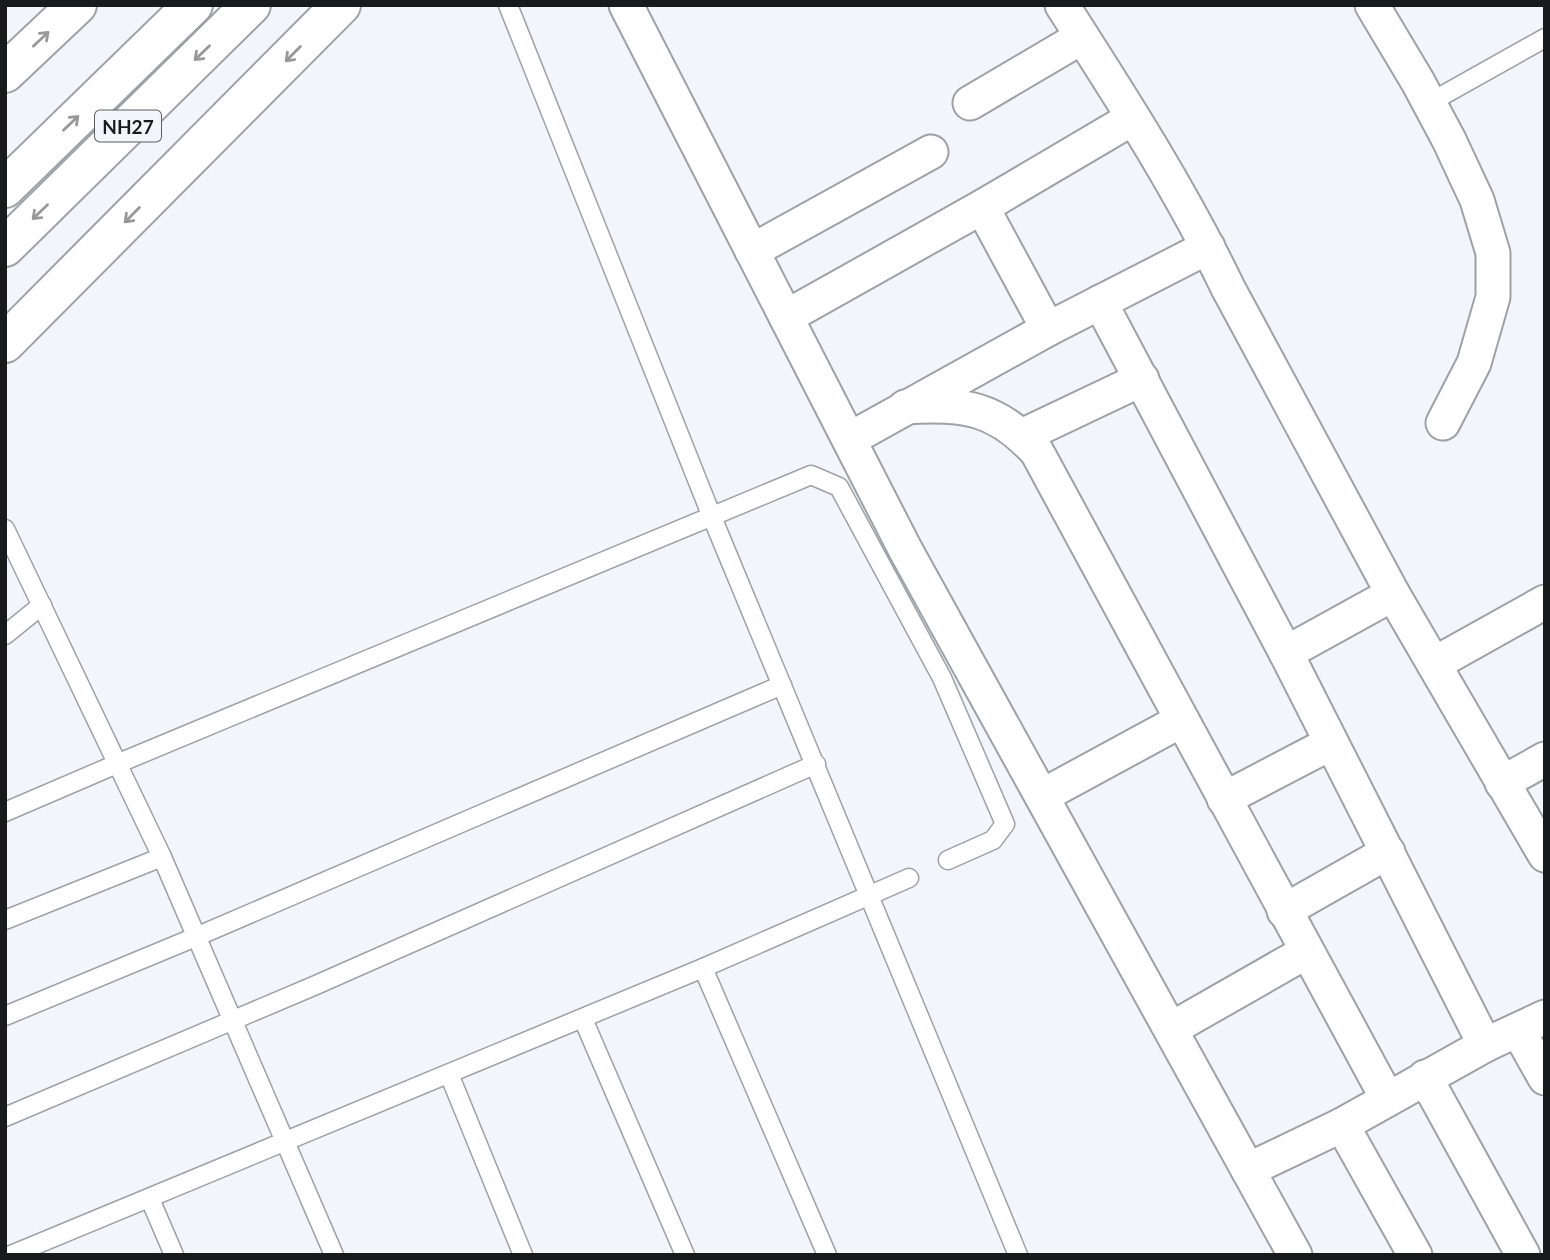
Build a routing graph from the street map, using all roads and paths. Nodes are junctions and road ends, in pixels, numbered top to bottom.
1 (77, 5) edge
2 (193, 5) edge
3 (251, 5) edge
4 (341, 5) edge
5 (508, 5) edge
6 (626, 5) edge
7 (1062, 5) edge
8 (1371, 5) edge
9 (1082, 37) junction
10 (1545, 38) edge
11 (5, 73) edge
12 (970, 103) dead end
13 (1429, 103) junction
14 (1133, 118) junction
15 (931, 152) dead end
16 (5, 188) edge
17 (982, 207) junction
18 (5, 247) edge
19 (1208, 247) junction
20 (752, 251) junction
21 (1100, 302) junction
22 (786, 317) junction
23 (1048, 329) junction
24 (5, 343) edge
25 (1142, 379) junction
26 (905, 407) junction
27 (1443, 423) dead end
28 (1022, 436) junction
29 (850, 439) junction
30 (712, 517) junction
31 (5, 529) edge
32 (1393, 594) junction
33 (1545, 602) edge
34 (42, 605) junction
35 (5, 635) edge
36 (1286, 653) junction
37 (1434, 664) junction
38 (782, 685) junction
39 (1182, 720) junction
40 (1331, 743) junction
41 (1545, 759) edge
42 (119, 763) junction
43 (816, 764) junction
44 (1503, 783) junction
45 (1042, 796) junction
46 (1224, 799) junction
47 (5, 812) edge
48 (1388, 852) junction
49 (1545, 855) edge
50 (162, 857) junction
51 (948, 860) dead end
52 (908, 878) dead end
53 (869, 895) junction
54 (1284, 911) junction
55 (5, 920) edge
56 (198, 936) junction
57 (1306, 953) junction
58 (703, 968) junction
59 (5, 1016) edge
60 (583, 1018) junction
61 (234, 1019) junction
62 (1531, 1023) edge
63 (1171, 1029) junction
64 (1485, 1045) junction
65 (449, 1074) junction
66 (1425, 1077) junction
67 (1545, 1079) edge
68 (1387, 1098) junction
69 (5, 1117) edge
70 (1342, 1125) junction
71 (286, 1143) junction
72 (1248, 1170) junction
73 (150, 1199) junction
74 (11, 1255) edge
75 (174, 1255) edge
76 (334, 1255) edge
77 (523, 1255) edge
78 (685, 1255) edge
79 (827, 1255) edge
80 (1018, 1255) edge
81 (1294, 1255) edge
82 (1415, 1255) edge
83 (1523, 1255) edge

11 -> 1 main road
16 -> 2 main road, NH27
3 -> 18 main road, NH27
4 -> 24 main road
5 - 30 lane
6 - 20 street
7 - 9 street
8 - 13 street
9 - 12 street
9 - 14 street
10 - 13 lane
13 - 27 street
14 - 17 street
14 - 19 street
15 - 20 street
17 - 22 street
17 - 23 street
19 - 21 street
19 - 32 street
20 - 22 street
21 - 23 street
21 - 25 street
22 - 29 street
23 - 26 street
25 - 28 street
25 - 36 street
26 - 28 street
26 - 29 street
28 - 39 street
29 - 45 street
30 - 38 lane
30 - 42 lane
30 - 51 lane
31 - 34 lane
32 - 36 street
32 - 37 street
33 - 37 street
34 - 35 lane
34 - 42 lane
36 - 40 street
37 - 44 street
38 - 43 lane
38 - 56 lane
39 - 45 street
39 - 46 street
40 - 46 street
40 - 48 street
41 - 44 street
42 - 47 lane
42 - 50 lane
43 - 53 lane
43 - 61 lane
44 - 49 street
45 - 63 street
46 - 54 street
48 - 54 street
48 - 64 street
50 - 55 lane
50 - 56 lane
52 - 53 lane
53 - 58 lane
53 - 80 lane
54 - 57 street
56 - 59 lane
56 - 61 lane
57 - 63 street
57 - 68 street
58 - 60 lane
58 - 79 lane
60 - 65 lane
60 - 78 lane
61 - 69 lane
61 - 71 lane
62 - 64 street
62 - 67 street
63 - 72 street
64 - 66 street
65 - 71 lane
65 - 77 lane
66 - 68 street
66 - 83 street
68 - 70 street
70 - 72 street
70 - 82 street
71 - 73 lane
71 - 76 lane
72 - 81 street
73 - 74 lane
73 - 75 lane

